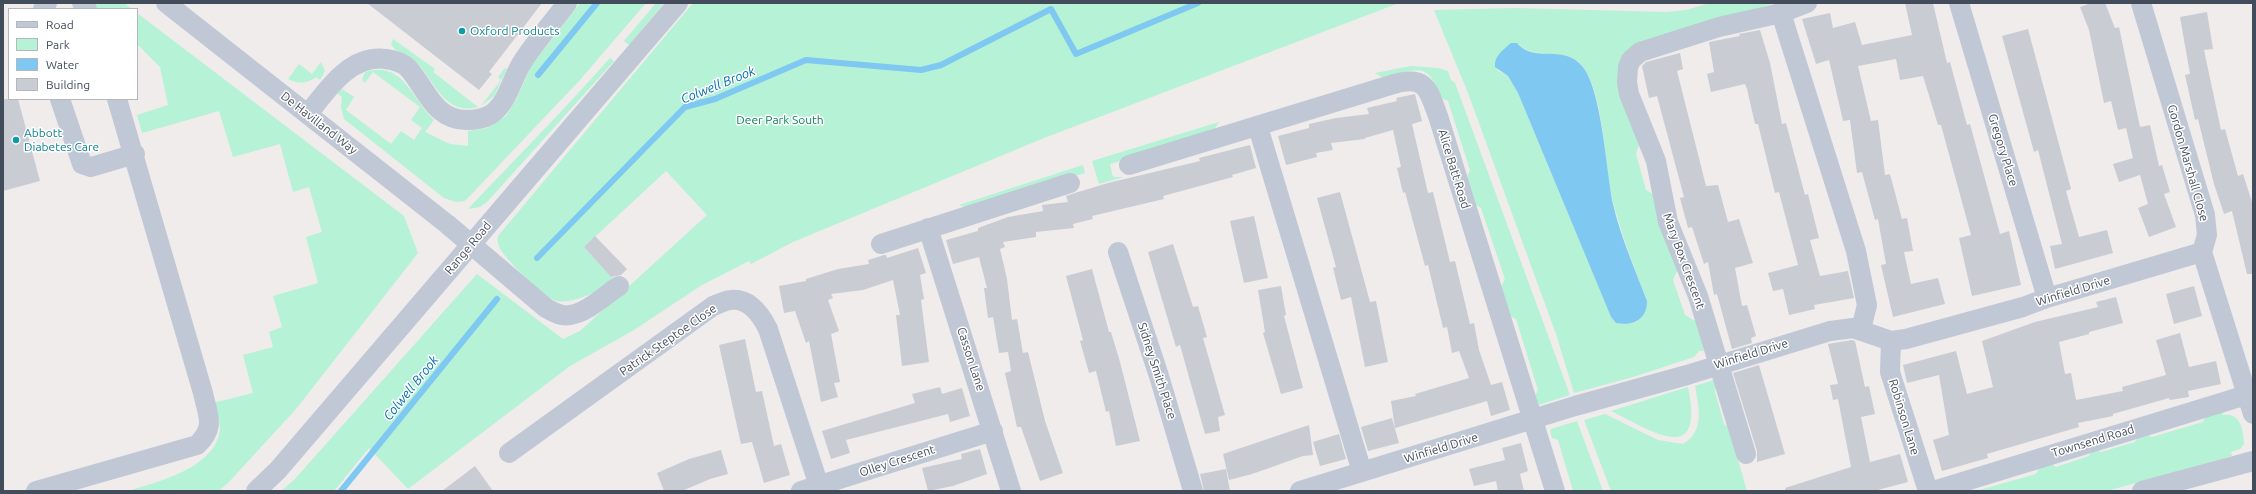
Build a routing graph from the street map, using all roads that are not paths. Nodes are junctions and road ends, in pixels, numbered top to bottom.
1 (166, 3) edge
2 (567, 3) edge
3 (678, 3) edge
4 (1807, 3) edge
5 (1959, 3) edge
6 (2141, 3) edge
7 (1781, 13) junction
8 (60, 100) edge
9 (117, 100) edge
10 (308, 114) junction
11 (1258, 126) junction
12 (135, 154) junction
13 (1129, 165) dead end
14 (1070, 182) dead end
15 (928, 228) junction
16 (471, 244) junction
17 (881, 244) dead end
18 (1118, 252) dead end
19 (2202, 252) junction
20 (619, 286) dead end
21 (2047, 298) junction
22 (1861, 330) junction
23 (1891, 341) junction
24 (1719, 364) junction
25 (2250, 393) edge
26 (2253, 414) edge
27 (1532, 420) junction
28 (994, 430) junction
29 (509, 453) dead end
30 (1746, 454) dead end
31 (2253, 461) edge
32 (1362, 472) junction
33 (2176, 487) edge
34 (810, 489) edge
35 (36, 491) edge
36 (256, 491) edge
37 (1011, 491) edge
38 (1193, 491) edge
39 (1300, 491) edge
40 (1555, 491) edge
41 (1928, 491) edge
42 (1933, 491) edge
43 (2142, 491) edge

1 - 10 street, De Havilland Way
2 - 10 street
3 - 16 street, Range Road
4 - 7 street, Mary Box Crescent
5 - 21 street, Gregory Place
6 - 19 street, Gordon Marshall Close
7 - 22 street
7 - 24 street, Mary Box Crescent
8 - 12 street
9 - 12 street
10 - 16 street, De Havilland Way
11 - 13 street, Alice Batt Road
11 - 27 street, Alice Batt Road
11 - 32 street
12 - 35 street
14 - 15 street
15 - 17 street
15 - 28 street, Casson Lane
16 - 20 street, De Havilland Way
16 - 36 street, Range Road
18 - 38 street, Sidney Smith Place
19 - 21 street, Winfield Drive
19 - 25 street
21 - 23 street, Winfield Drive
22 - 23 street, Winfield Drive
22 - 24 street, Winfield Drive
23 - 41 street, Robinson Lane
24 - 27 street, Winfield Drive
24 - 30 street, Mary Box Crescent
25 - 26 street
25 - 42 street, Townsend Road
27 - 32 street, Winfield Drive
27 - 40 street, Alice Batt Road
28 - 34 street, Olley Crescent
28 - 37 street, Casson Lane
29 - 34 street, Patrick Steptoe Close
31 - 33 street
32 - 39 street, Winfield Drive
33 - 43 street

